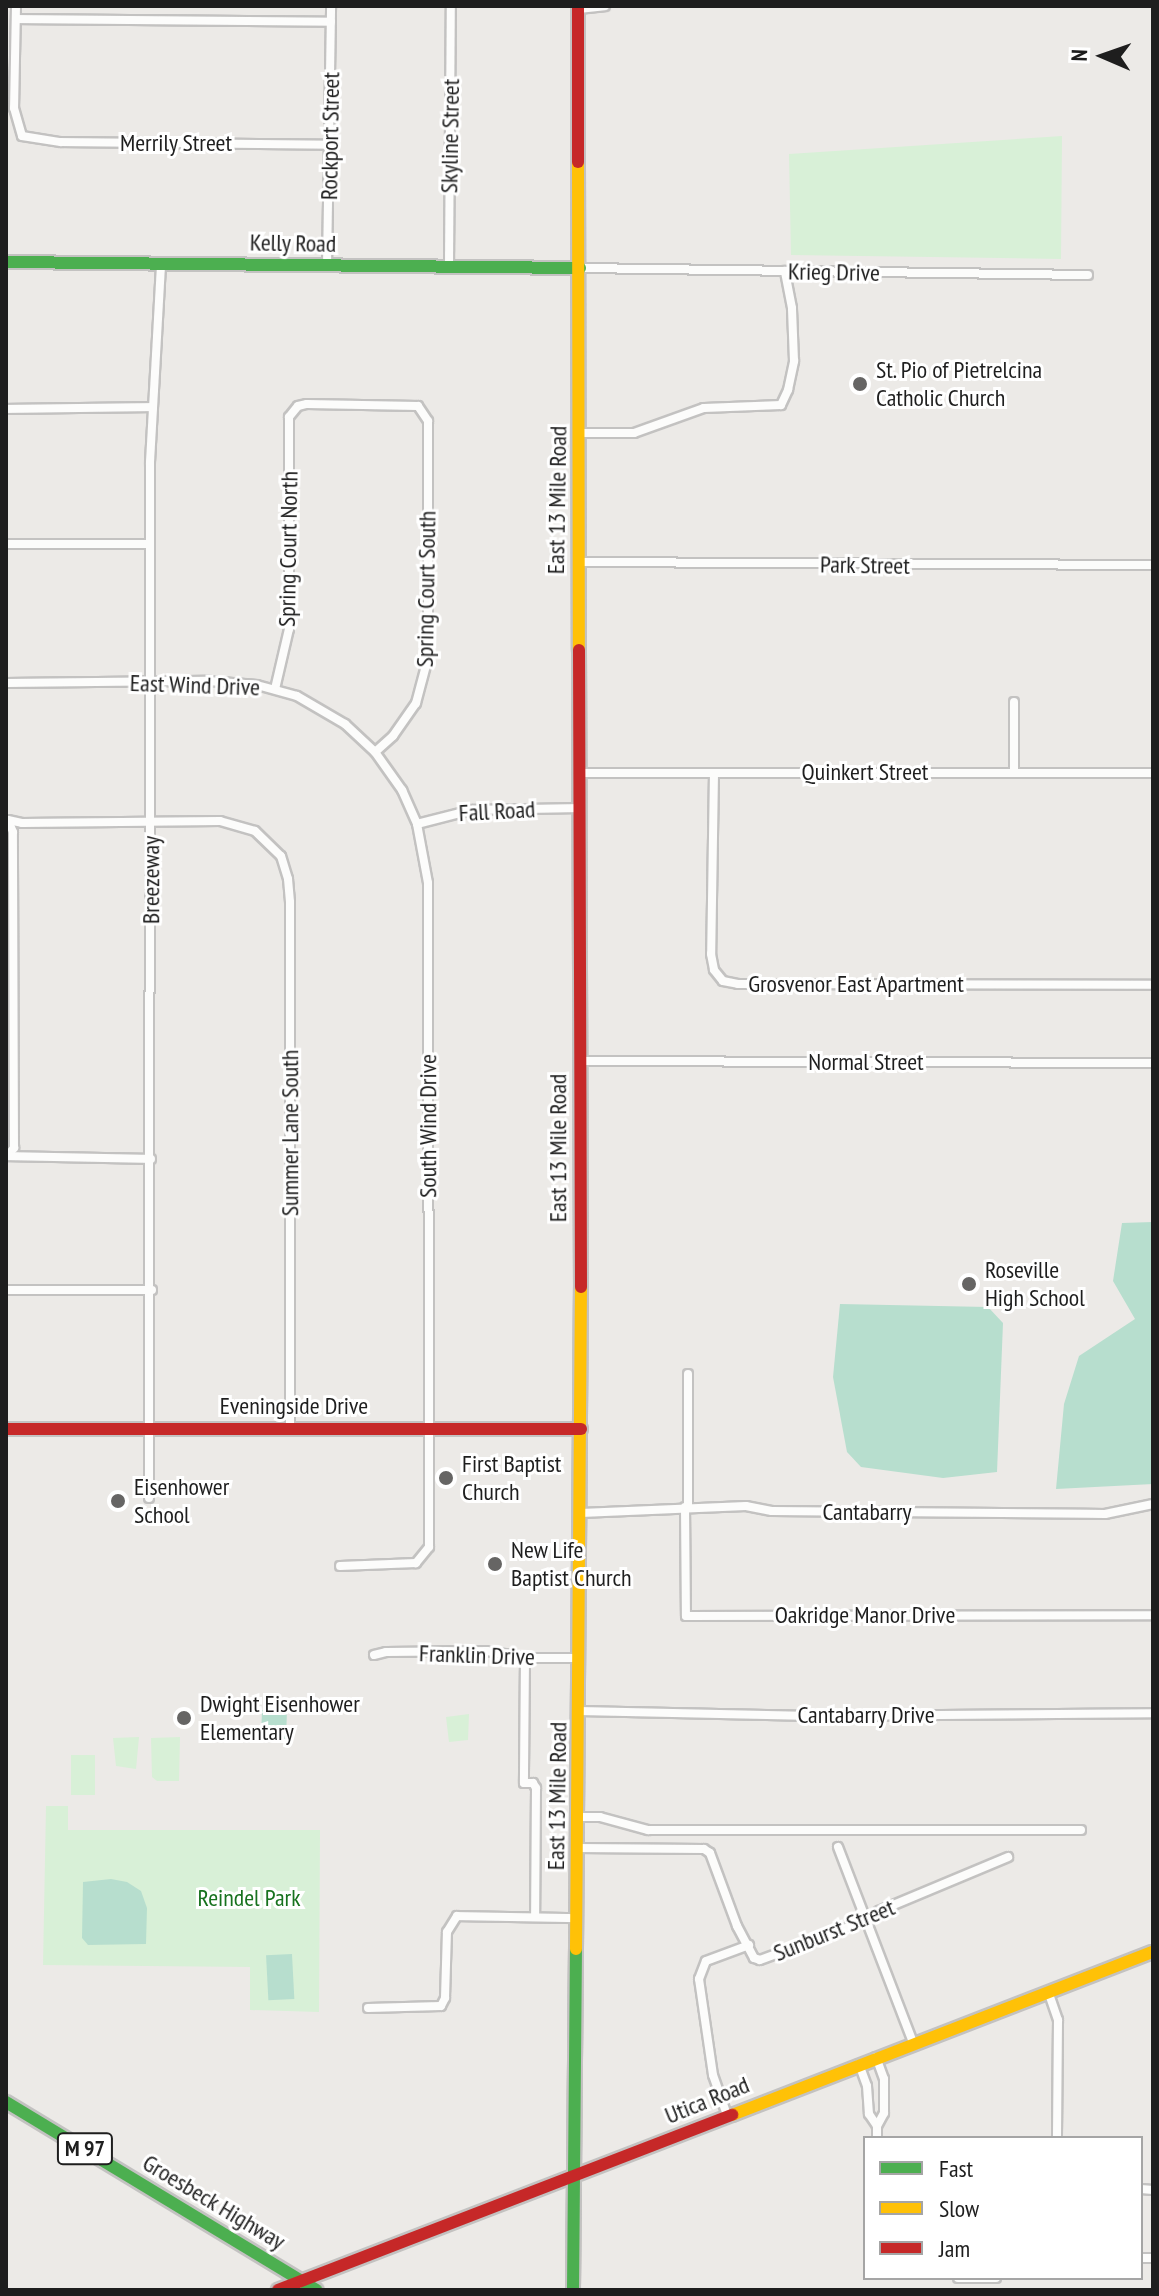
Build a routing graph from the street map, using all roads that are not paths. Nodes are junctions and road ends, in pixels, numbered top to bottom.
1 (16, 6) edge
2 (331, 6) edge
3 (451, 6) edge
4 (605, 6) edge
5 (578, 8) edge
6 (16, 19) junction
7 (331, 22) junction
8 (330, 145) junction
9 (6, 262) edge
10 (161, 263) junction
11 (327, 266) junction
12 (449, 266) junction
13 (580, 268) junction
14 (785, 271) junction
15 (1088, 275) dead end
16 (153, 407) junction
17 (6, 409) edge
18 (294, 410) joint
19 (580, 433) junction
20 (6, 544) edge
21 (150, 544) junction
22 (577, 562) junction
23 (1153, 565) edge
24 (151, 682) junction
25 (6, 683) edge
26 (275, 689) junction
27 (1014, 702) dead end
28 (375, 752) junction
29 (577, 773) junction
30 (714, 773) junction
31 (1014, 773) junction
32 (1153, 773) edge
33 (578, 808) junction
34 (151, 821) junction
35 (417, 824) junction
36 (1153, 985) edge
37 (580, 1061) junction
38 (1153, 1063) edge
39 (7, 1156) edge
40 (151, 1159) junction
41 (6, 1290) edge
42 (152, 1290) junction
43 (688, 1374) dead end
44 (151, 1428) junction
45 (6, 1429) edge
46 (290, 1429) junction
47 (429, 1429) junction
48 (581, 1429) junction
49 (149, 1498) dead end
50 (1153, 1504) edge
51 (686, 1507) junction
52 (581, 1513) junction
53 (340, 1566) dead end
54 (1153, 1615) edge
55 (374, 1655) dead end
56 (525, 1658) junction
57 (580, 1658) junction
58 (579, 1711) junction
59 (1153, 1713) edge
60 (578, 1817) junction
61 (1081, 1830) dead end
62 (838, 1847) dead end
63 (578, 1848) junction
64 (1008, 1857) dead end
65 (535, 1916) junction
66 (577, 1918) junction
67 (865, 1921) junction
68 (749, 1945) junction
69 (1153, 1952) edge
70 (1048, 1991) junction
71 (368, 2008) dead end
72 (913, 2042) junction
73 (876, 2057) junction
74 (859, 2064) junction
75 (6, 2102) edge
76 (727, 2115) junction
77 (877, 2126) junction
78 (877, 2136) edge
79 (1057, 2136) edge
80 (574, 2177) junction
81 (302, 2281) junction
82 (278, 2290) edge
83 (317, 2290) edge
84 (573, 2290) edge

1 - 6 street
2 - 7 street, Rockport Street
3 - 12 street, Skyline Street
4 - 5 street
5 - 13 main road, East 13 Mile Road
6 - 7 street
6 - 8 street, Merrily Street
7 - 8 street, Rockport Street
8 - 11 street, Rockport Street
9 - 10 main road, Kelly Road
10 - 11 main road, Kelly Road
10 - 16 street, Breezeway
11 - 12 main road, Kelly Road
12 - 13 main road, Kelly Road
13 - 14 street, Krieg Drive
13 - 19 main road, East 13 Mile Road
14 - 15 street, Krieg Drive
14 - 19 street
16 - 17 street
16 - 21 street, Breezeway
18 - 26 street, Spring Court North
18 - 28 street, Spring Court South
19 - 22 main road, East 13 Mile Road
20 - 21 street
21 - 24 street, Breezeway
22 - 23 street, Park Street
22 - 29 main road, East 13 Mile Road
24 - 25 street, East Wind Drive
24 - 26 street, East Wind Drive
24 - 34 street, Breezeway
26 - 28 street, East Wind Drive
27 - 31 street
28 - 35 street, East Wind Drive
29 - 30 street, Quinkert Street
29 - 33 main road, East 13 Mile Road
30 - 31 street, Quinkert Street
30 - 36 street, Grosvenor East Apartment
31 - 32 street, Quinkert Street
33 - 35 street, Fall Road
33 - 37 main road, East 13 Mile Road
34 - 39 street
34 - 40 street, Breezeway
34 - 46 street, Summer Lane South
35 - 47 street, South Wind Drive
37 - 38 street, Normal Street
37 - 48 main road, East 13 Mile Road
39 - 40 street
40 - 42 street, Breezeway
41 - 42 street
42 - 44 street, Breezeway
43 - 51 street
44 - 45 main road, Eveningside Drive
44 - 46 main road, Eveningside Drive
44 - 49 street, Breezeway
46 - 47 main road, Eveningside Drive
47 - 48 main road, Eveningside Drive
47 - 53 street, South Wind Drive
48 - 52 main road, East 13 Mile Road
50 - 51 street, Cantabarry
51 - 52 street, Cantabarry
51 - 54 street, Oakridge Manor Drive
52 - 57 main road, East 13 Mile Road
55 - 56 street, Franklin Drive
56 - 57 street, Franklin Drive
56 - 65 street
57 - 58 main road, East 13 Mile Road
58 - 59 street, Cantabarry Drive
58 - 60 main road, East 13 Mile Road
60 - 61 street
60 - 63 main road, East 13 Mile Road
62 - 67 street
63 - 66 main road, East 13 Mile Road
63 - 68 street, Sunburst Street
64 - 67 street, Sunburst Street
65 - 66 street
65 - 71 street
66 - 80 main road, East 13 Mile Road
67 - 68 street, Sunburst Street
67 - 72 street
68 - 76 street
69 - 70 main road, Utica Road
70 - 72 main road, Utica Road
70 - 79 street
72 - 73 main road, Utica Road
73 - 74 main road, Utica Road
73 - 77 street
74 - 76 main road, Utica Road
74 - 77 street
75 - 81 main road, Groesbeck Highway / M 97
76 - 80 main road, Utica Road
77 - 78 street
80 - 81 main road, Utica Road
80 - 84 main road, East 13 Mile Road
81 - 82 main road, Utica Road
81 - 83 main road, Groesbeck Highway / M 97

